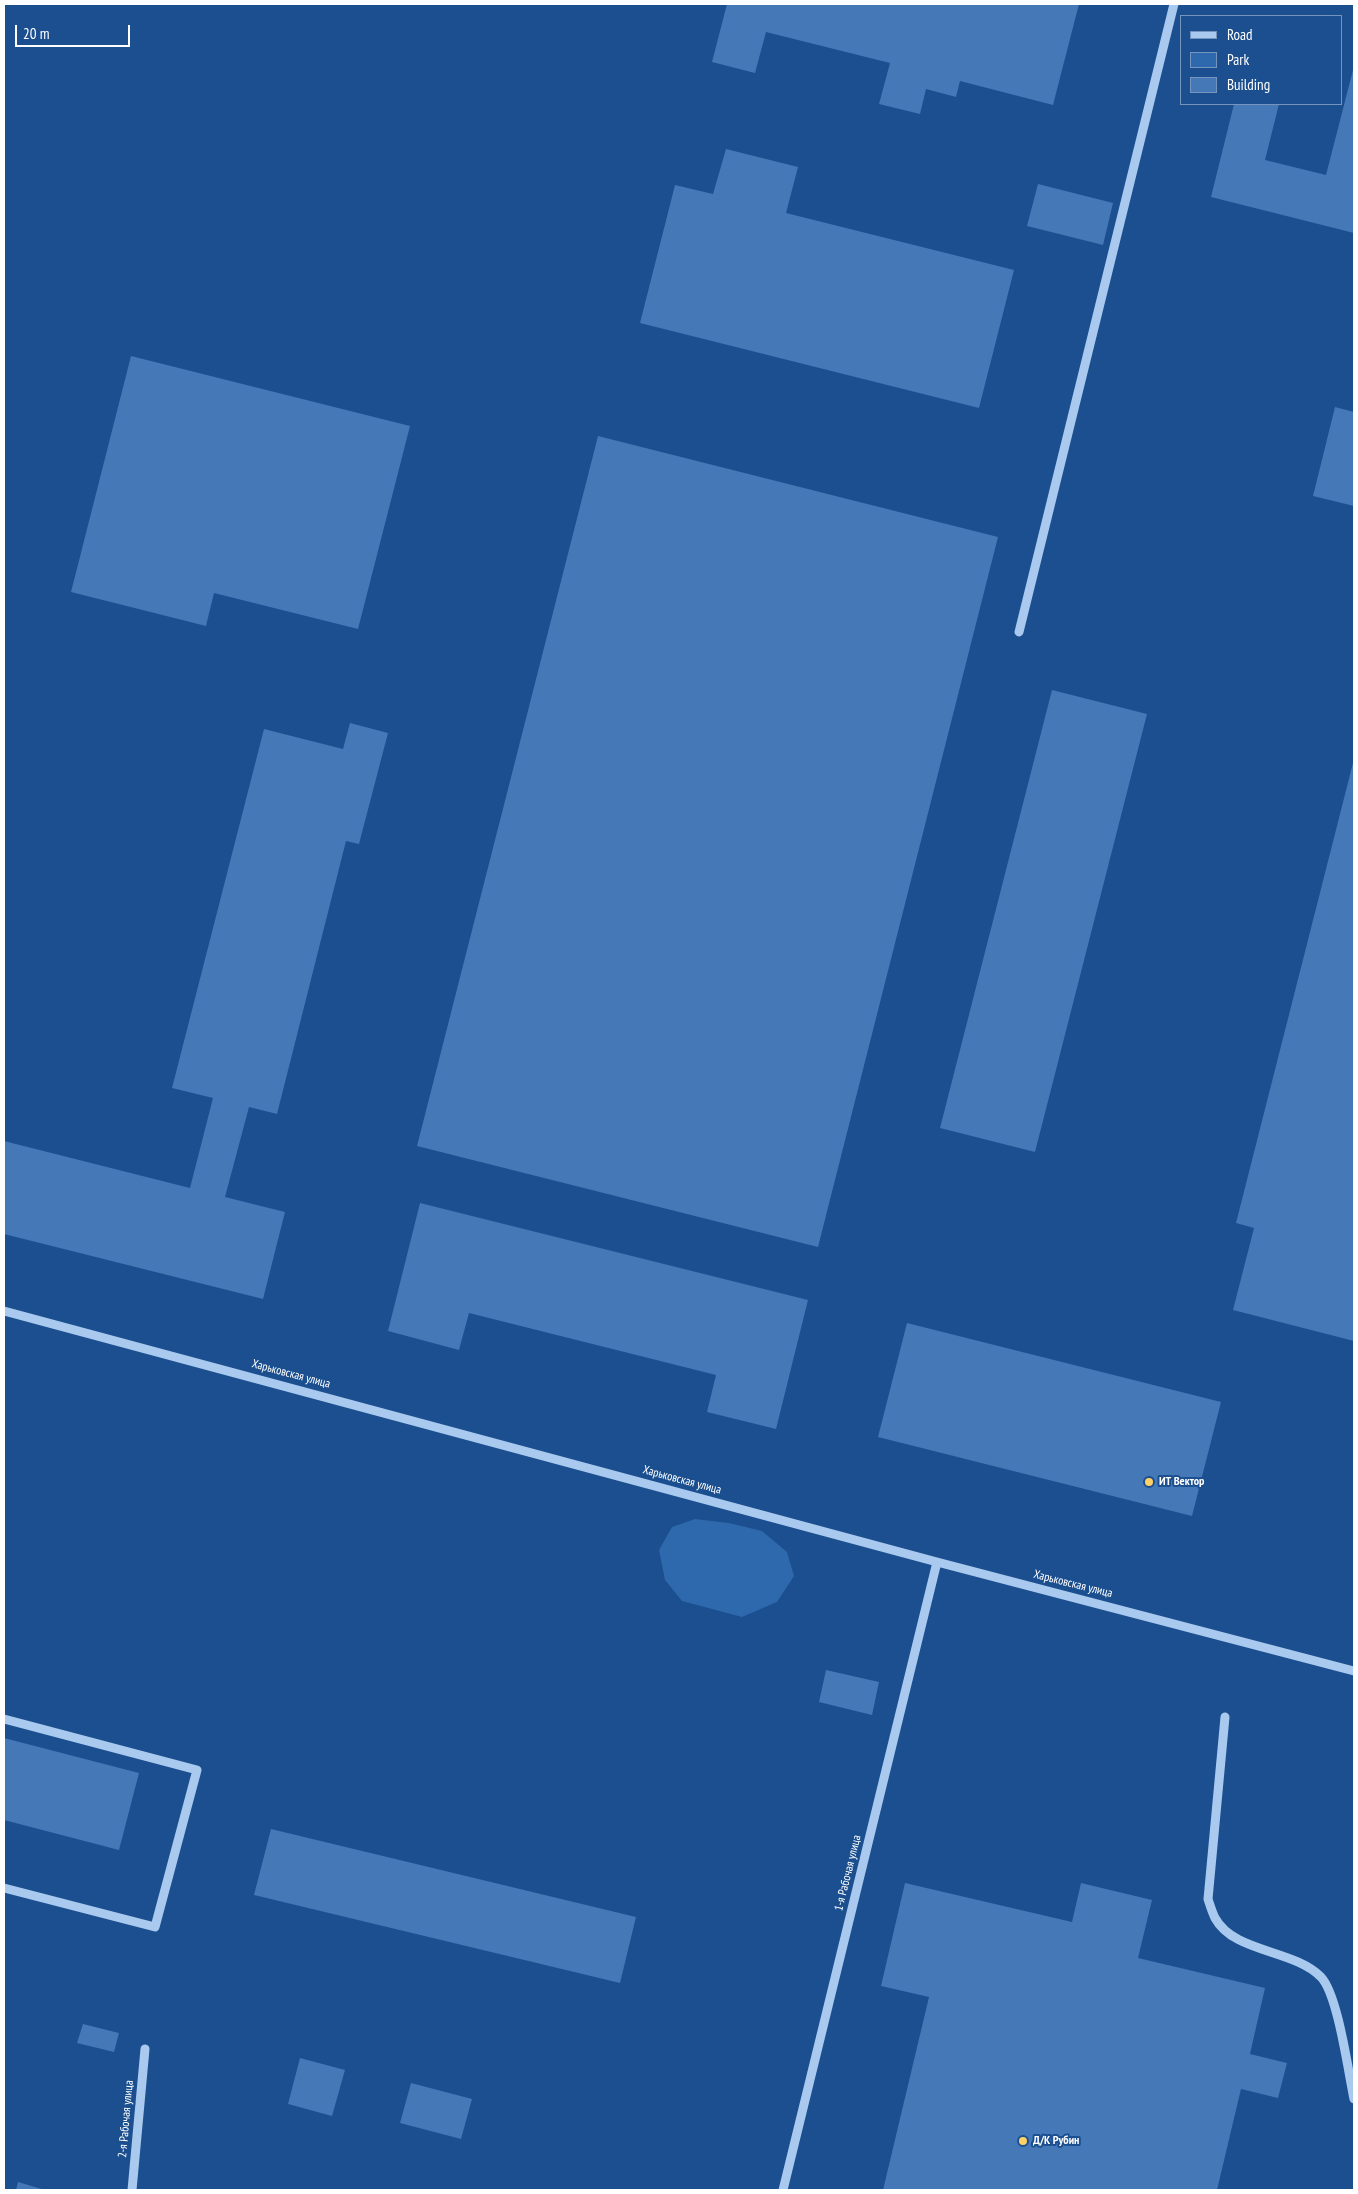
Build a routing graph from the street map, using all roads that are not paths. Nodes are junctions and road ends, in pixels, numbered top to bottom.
1 (1174, 4) edge
2 (1019, 632) dead end
3 (4, 1311) edge
4 (937, 1562) junction
5 (1354, 1670) edge
6 (1225, 1717) dead end
7 (4, 1719) edge
8 (4, 1888) edge
9 (145, 2049) dead end
10 (1354, 2099) edge
11 (132, 2190) edge
12 (783, 2190) edge

1 - 2 street
3 - 4 street, Харьковская улица
4 - 5 street, Харьковская улица
4 - 12 street, 1-я Рабочая улица
6 - 10 street
7 - 8 street
9 - 11 street, 2-я Рабочая улица

